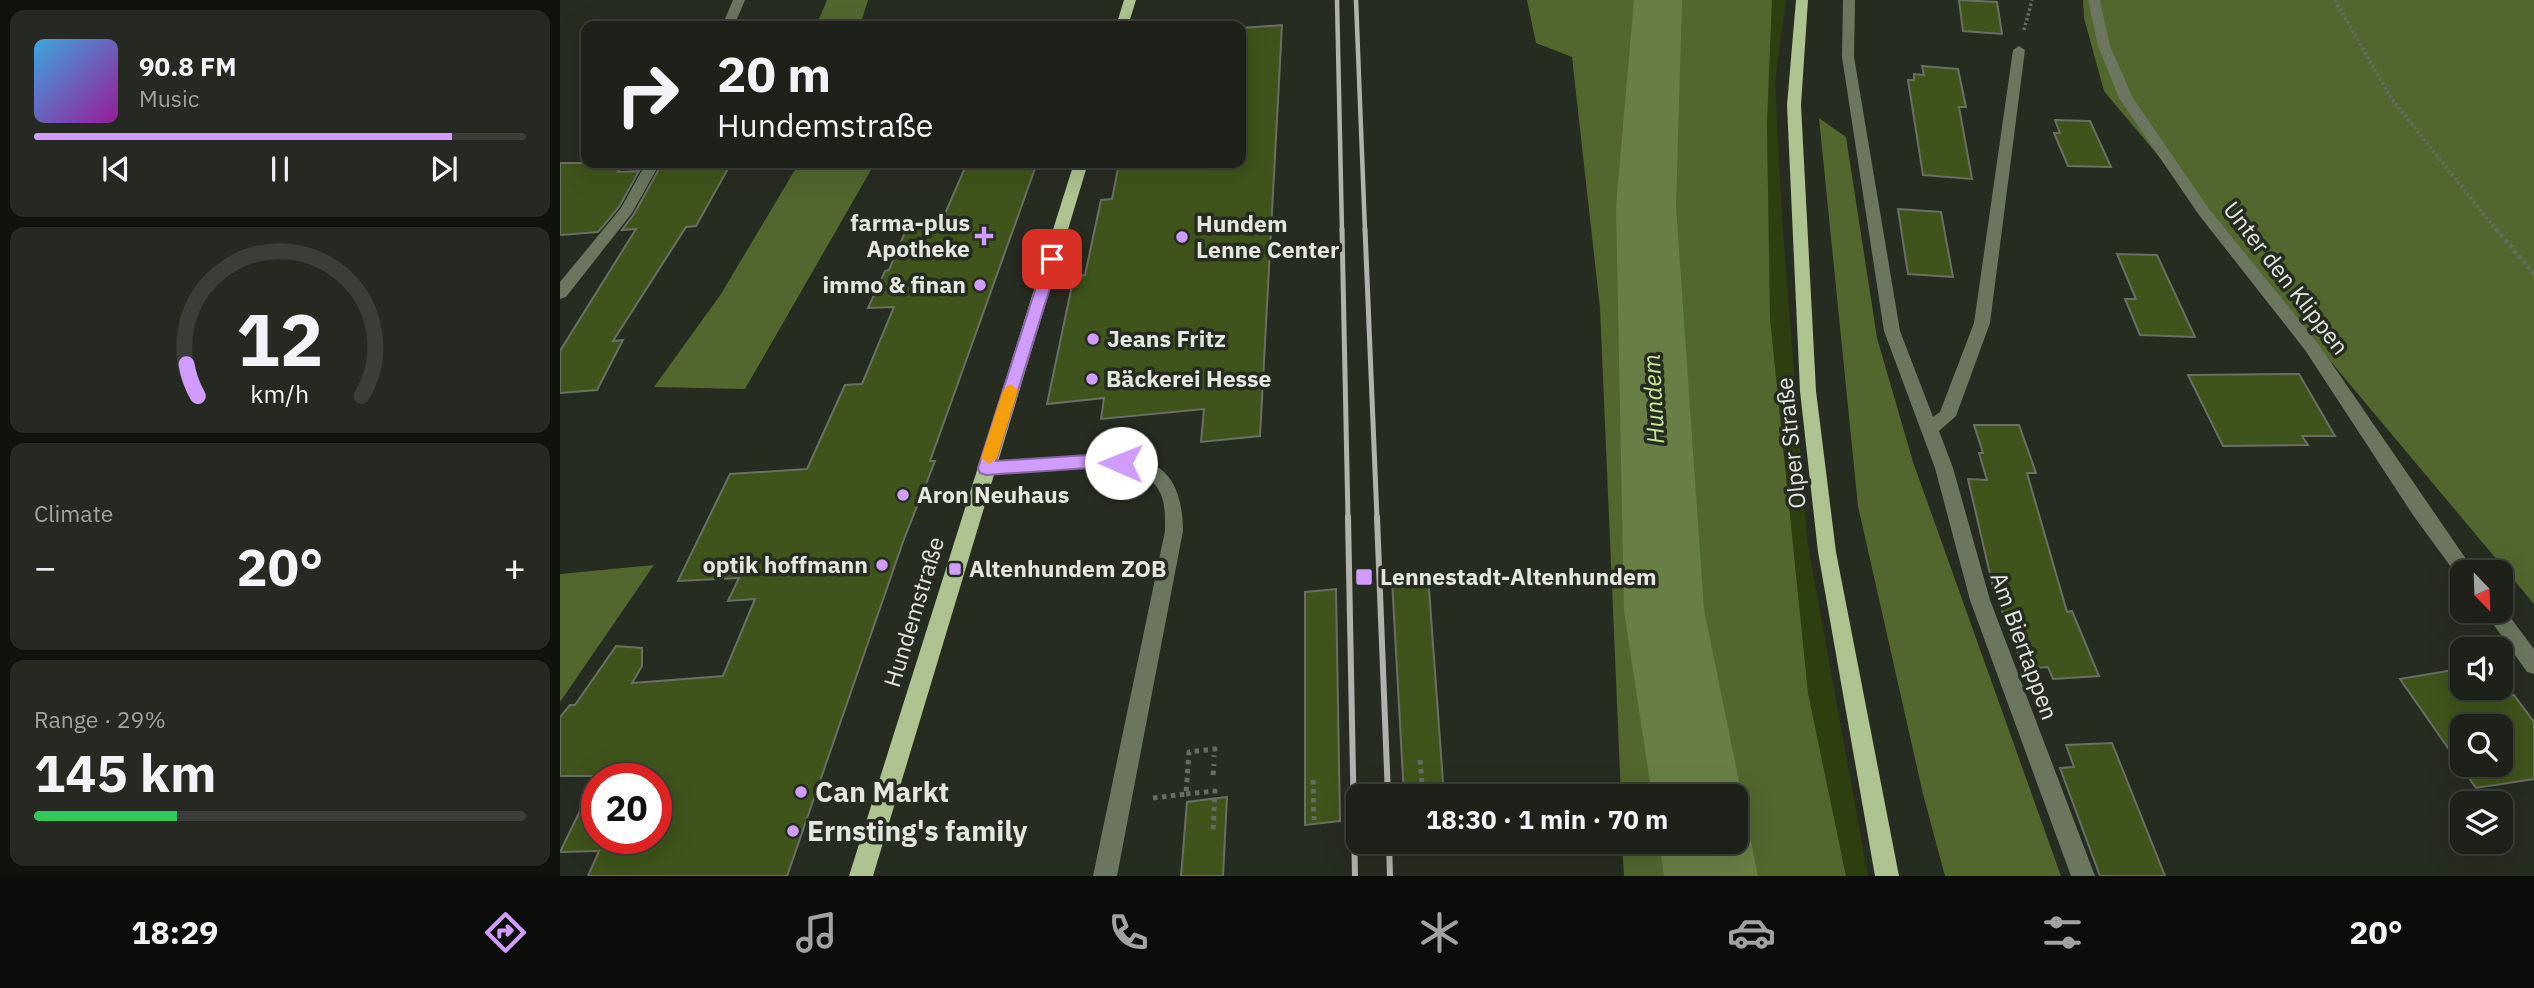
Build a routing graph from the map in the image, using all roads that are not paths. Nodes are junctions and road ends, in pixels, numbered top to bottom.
1 (739, 0) edge
2 (1130, 0) edge
3 (1802, 0) edge
4 (1849, 0) edge
5 (2094, 0) edge
6 (730, 21) edge
7 (1124, 21) edge
8 (2019, 50) road end
9 (650, 168) edge
10 (1079, 168) edge
11 (560, 293) edge
12 (1928, 429) junction
13 (986, 468) junction
14 (2457, 560) edge
15 (2503, 623) edge
16 (2534, 665) edge
17 (861, 876) edge
18 (1105, 876) edge
19 (1886, 876) edge
20 (2083, 876) edge

1 - 6 street
2 - 7 main road
3 - 19 main road, Olper Straße
4 - 12 street, Am Biertappen
5 - 14 street, Unter den Klippen
8 - 12 street
9 - 11 street
10 - 13 main road, Hundemstraße
12 - 20 street, Am Biertappen
13 - 17 main road, Hundemstraße
13 - 18 street
15 - 16 street

